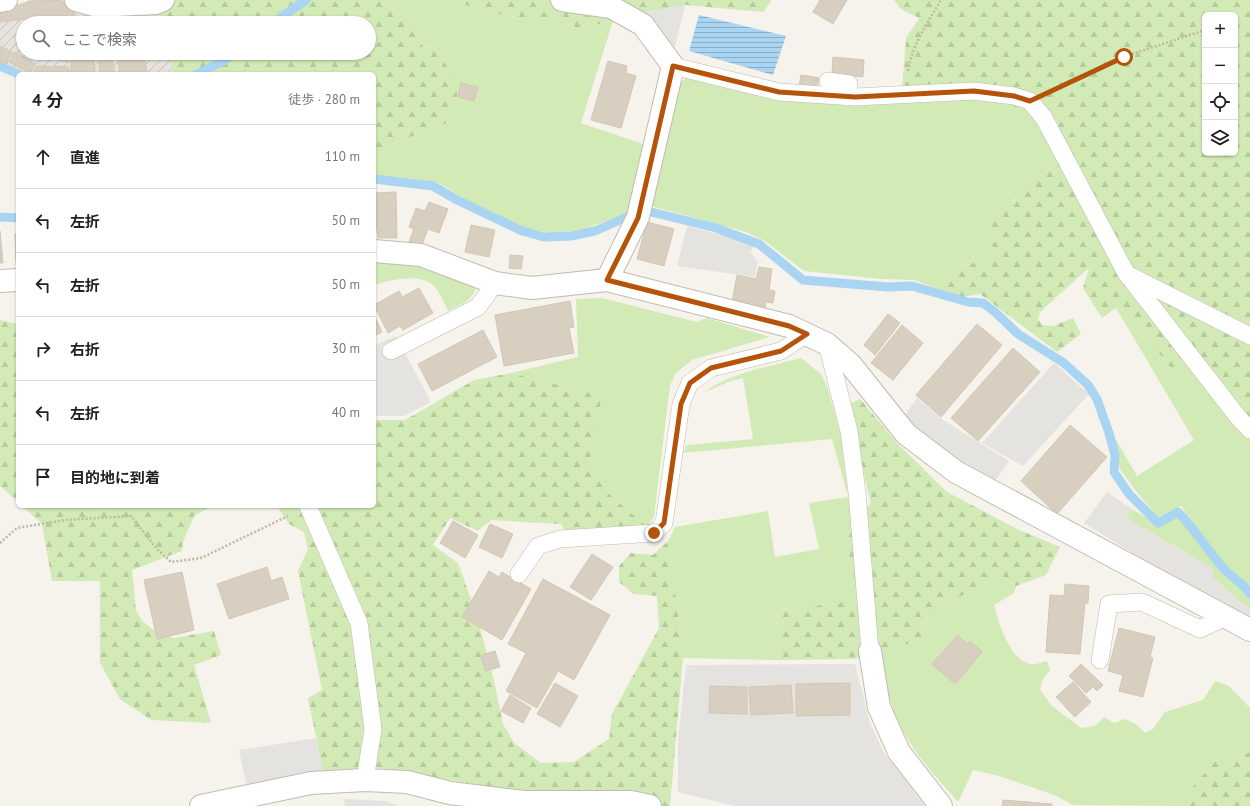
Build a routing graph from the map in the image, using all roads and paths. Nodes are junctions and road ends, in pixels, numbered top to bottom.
1 (6, 0) edge
2 (76, 0) edge
3 (162, 0) edge
4 (562, 0) edge
5 (941, 0) edge
6 (0, 1) edge
7 (1202, 31) edge
8 (673, 66) junction
9 (828, 81) dead end
10 (904, 95) junction
11 (847, 97) junction
12 (1030, 101) junction
13 (376, 251) edge
14 (1126, 273) junction
15 (16, 280) edge
16 (607, 280) junction
17 (0, 282) edge
18 (495, 284) junction
19 (807, 334) junction
20 (1250, 336) edge
21 (827, 344) junction
22 (391, 351) dead end
23 (1250, 430) edge
24 (304, 508) edge
25 (309, 508) edge
26 (0, 543) edge
27 (519, 574) dead end
28 (1226, 617) junction
29 (1250, 630) edge
30 (870, 651) joint
31 (1100, 660) dead end
32 (365, 780) junction
33 (201, 806) edge
34 (650, 806) edge
35 (941, 806) edge

1 - 6 street
2 - 3 street
4 - 8 street
5 - 10 path
7 - 12 path
8 - 11 lane
8 - 16 street
9 - 11 lane
10 - 11 lane
10 - 12 lane
12 - 14 lane
13 - 18 street
14 - 20 lane
14 - 23 lane
15 - 17 street
16 - 18 street
16 - 19 street
18 - 22 lane
19 - 21 street
19 - 27 lane
21 - 28 street
21 - 30 lane
24 - 26 path
25 - 32 lane
28 - 29 street
28 - 31 lane
30 - 35 street
32 - 33 street
32 - 34 street

